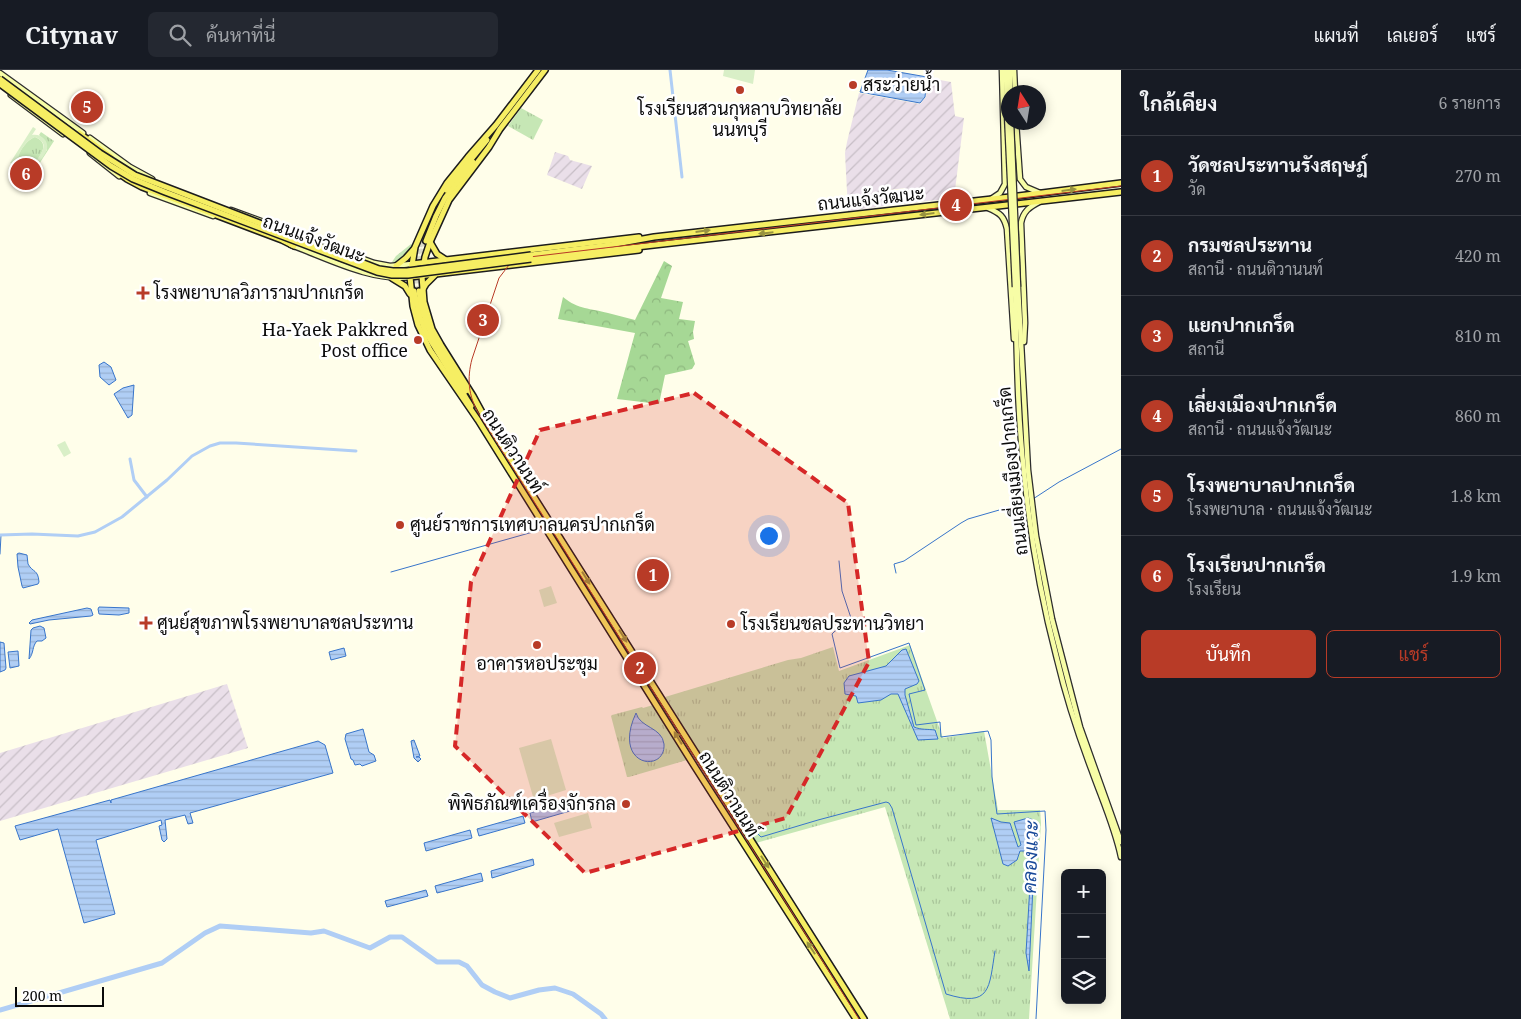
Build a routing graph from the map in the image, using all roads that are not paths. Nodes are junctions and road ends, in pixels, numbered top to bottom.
1 (538, 70) edge
2 (545, 70) edge
3 (1002, 70) edge
4 (1008, 70) edge
5 (1014, 70) edge
6 (0, 76) edge
7 (13, 82) junction
8 (1008, 85) edge
9 (1009, 85) edge
10 (1015, 85) edge
11 (0, 86) edge
12 (6, 91) junction
13 (498, 127) junction
14 (1008, 130) edge
15 (1011, 130) edge
16 (1016, 130) edge
17 (1018, 162) junction
18 (1004, 165) junction
19 (111, 166) junction
20 (154, 180) junction
21 (1121, 183) edge
22 (1121, 192) edge
23 (1041, 193) junction
24 (1021, 196) junction
25 (1010, 198) junction
26 (990, 199) junction
27 (1040, 202) junction
28 (1020, 204) junction
29 (1010, 205) junction
30 (988, 208) junction
31 (654, 237) junction
32 (426, 240) junction
33 (1008, 240) junction
34 (1022, 240) junction
35 (294, 246) junction
36 (656, 246) junction
37 (415, 247) junction
38 (478, 256) junction
39 (356, 257) junction
40 (531, 257) junction
41 (447, 260) junction
42 (424, 263) junction
43 (412, 264) junction
44 (396, 266) junction
45 (352, 268) junction
46 (480, 269) junction
47 (436, 274) junction
48 (422, 276) junction
49 (410, 277) junction
50 (392, 278) junction
51 (1016, 287) junction
52 (417, 293) junction
53 (1023, 359) junction
54 (1017, 366) junction
55 (1029, 498) junction
56 (1030, 507) junction
57 (574, 559) junction
58 (567, 562) junction
59 (597, 595) junction
60 (591, 599) junction
61 (1121, 842) edge
62 (1121, 857) edge
63 (804, 925) junction
64 (797, 927) junction
65 (856, 1019) edge
66 (864, 1019) edge

1 - 13 main road, ถนนติวานนท์
2 - 13 main road, ถนนติวานนท์
3 - 18 main road
4 - 8 main road, ถนนเลี่ยงเมืองปากเกร็ด
4 - 9 main road, ถนนเลี่ยงเมืองปากเกร็ด
5 - 10 main road
6 - 7 main road, ถนนแจ้งวัฒนะ
6 - 20 main road, bridge
6 - 40 main road, ถนนแจ้งวัฒนะ, bridge
7 - 12 main road
7 - 20 main road, ถนนแจ้งวัฒนะ
11 - 12 main road, ถนนแจ้งวัฒนะ
11 - 19 main road, ถนนแจ้งวัฒนะ, bridge
12 - 35 main road, ถนนแจ้งวัฒนะ
13 - 32 main road, ถนนติวานนท์
13 - 32 main road
13 - 37 main road, ถนนติวานนท์
14 - 51 main road, ถนนเลี่ยงเมืองปากเกร็ด, bridge
15 - 51 main road, ถนนเลี่ยงเมืองปากเกร็ด, bridge
16 - 17 main road
17 - 18 main road
17 - 23 main road
18 - 26 main road
19 - 35 main road, bridge
19 - 40 main road, ถนนแจ้งวัฒนะ, bridge
20 - 39 main road, ถนนแจ้งวัฒนะ
23 -> 21 main road, ถนนแจ้งวัฒนะ
22 - 27 main road, ถนนแจ้งวัฒนะ
23 - 24 main road, ถนนแจ้งวัฒนะ
24 - 25 main road, ถนนแจ้งวัฒนะ
24 - 28 main road
25 - 26 main road, ถนนแจ้งวัฒนะ
25 - 29 main road
31 -> 26 main road, ถนนแจ้งวัฒนะ
27 - 28 main road, ถนนแจ้งวัฒนะ
27 - 34 main road
28 - 29 main road, ถนนแจ้งวัฒนะ
29 - 30 main road, ถนนแจ้งวัฒนะ
30 - 33 main road
30 -> 36 main road, ถนนแจ้งวัฒนะ
31 - 38 main road, ถนนแจ้งวัฒนะ
31 - 40 main road, ถนนแจ้งวัฒนะ
32 - 41 main road
32 - 42 main road, ถนนติวานนท์
33 - 34 main road
33 - 54 main road
34 - 53 main road
35 - 45 main road, ถนนแจ้งวัฒนะ
36 - 40 main road, ถนนแจ้งวัฒนะ
36 - 46 main road, ถนนแจ้งวัฒนะ
37 - 43 main road, ถนนติวานนท์
37 - 44 main road
38 - 41 main road, ถนนแจ้งวัฒนะ
38 - 46 main road
39 - 44 main road, ถนนแจ้งวัฒนะ
39 - 45 main road
41 - 42 main road, ถนนแจ้งวัฒนะ
42 - 43 main road, ถนนแจ้งวัฒนะ
42 - 48 main road, ถนนติวานนท์
43 - 44 main road, ถนนแจ้งวัฒนะ
43 - 49 main road, ถนนติวานนท์
45 - 50 main road, ถนนแจ้งวัฒนะ
46 - 47 main road, ถนนแจ้งวัฒนะ
47 - 48 main road, ถนนแจ้งวัฒนะ
47 - 52 main road
48 - 49 main road, ถนนแจ้งวัฒนะ
48 - 52 main road, ถนนติวานนท์
49 - 50 main road, ถนนแจ้งวัฒนะ
49 - 52 main road, ถนนติวานนท์
50 - 52 main road
51 - 53 main road, ถนนเลี่ยงเมืองปากเกร็ด
51 - 54 main road, ถนนเลี่ยงเมืองปากเกร็ด
52 - 57 main road, ถนนติวานนท์
52 - 58 main road, ถนนติวานนท์
53 - 55 main road, ถนนเลี่ยงเมืองปากเกร็ด
54 - 55 main road, ถนนเลี่ยงเมืองปากเกร็ด
55 - 56 main road, ถนนเลี่ยงเมืองปากเกร็ด
56 - 61 main road, ถนนเลี่ยงเมืองปากเกร็ด
56 - 62 main road, ถนนเลี่ยงเมืองปากเกร็ด
57 - 58 main road
57 -> 59 main road, ถนนติวานนท์
58 - 60 main road, ถนนติวานนท์
59 - 60 main road
59 -> 63 main road, ถนนติวานนท์
64 -> 60 main road, ถนนติวานนท์
63 - 64 main road
63 - 66 main road, ถนนติวานนท์
65 -> 64 main road, ถนนติวานนท์

